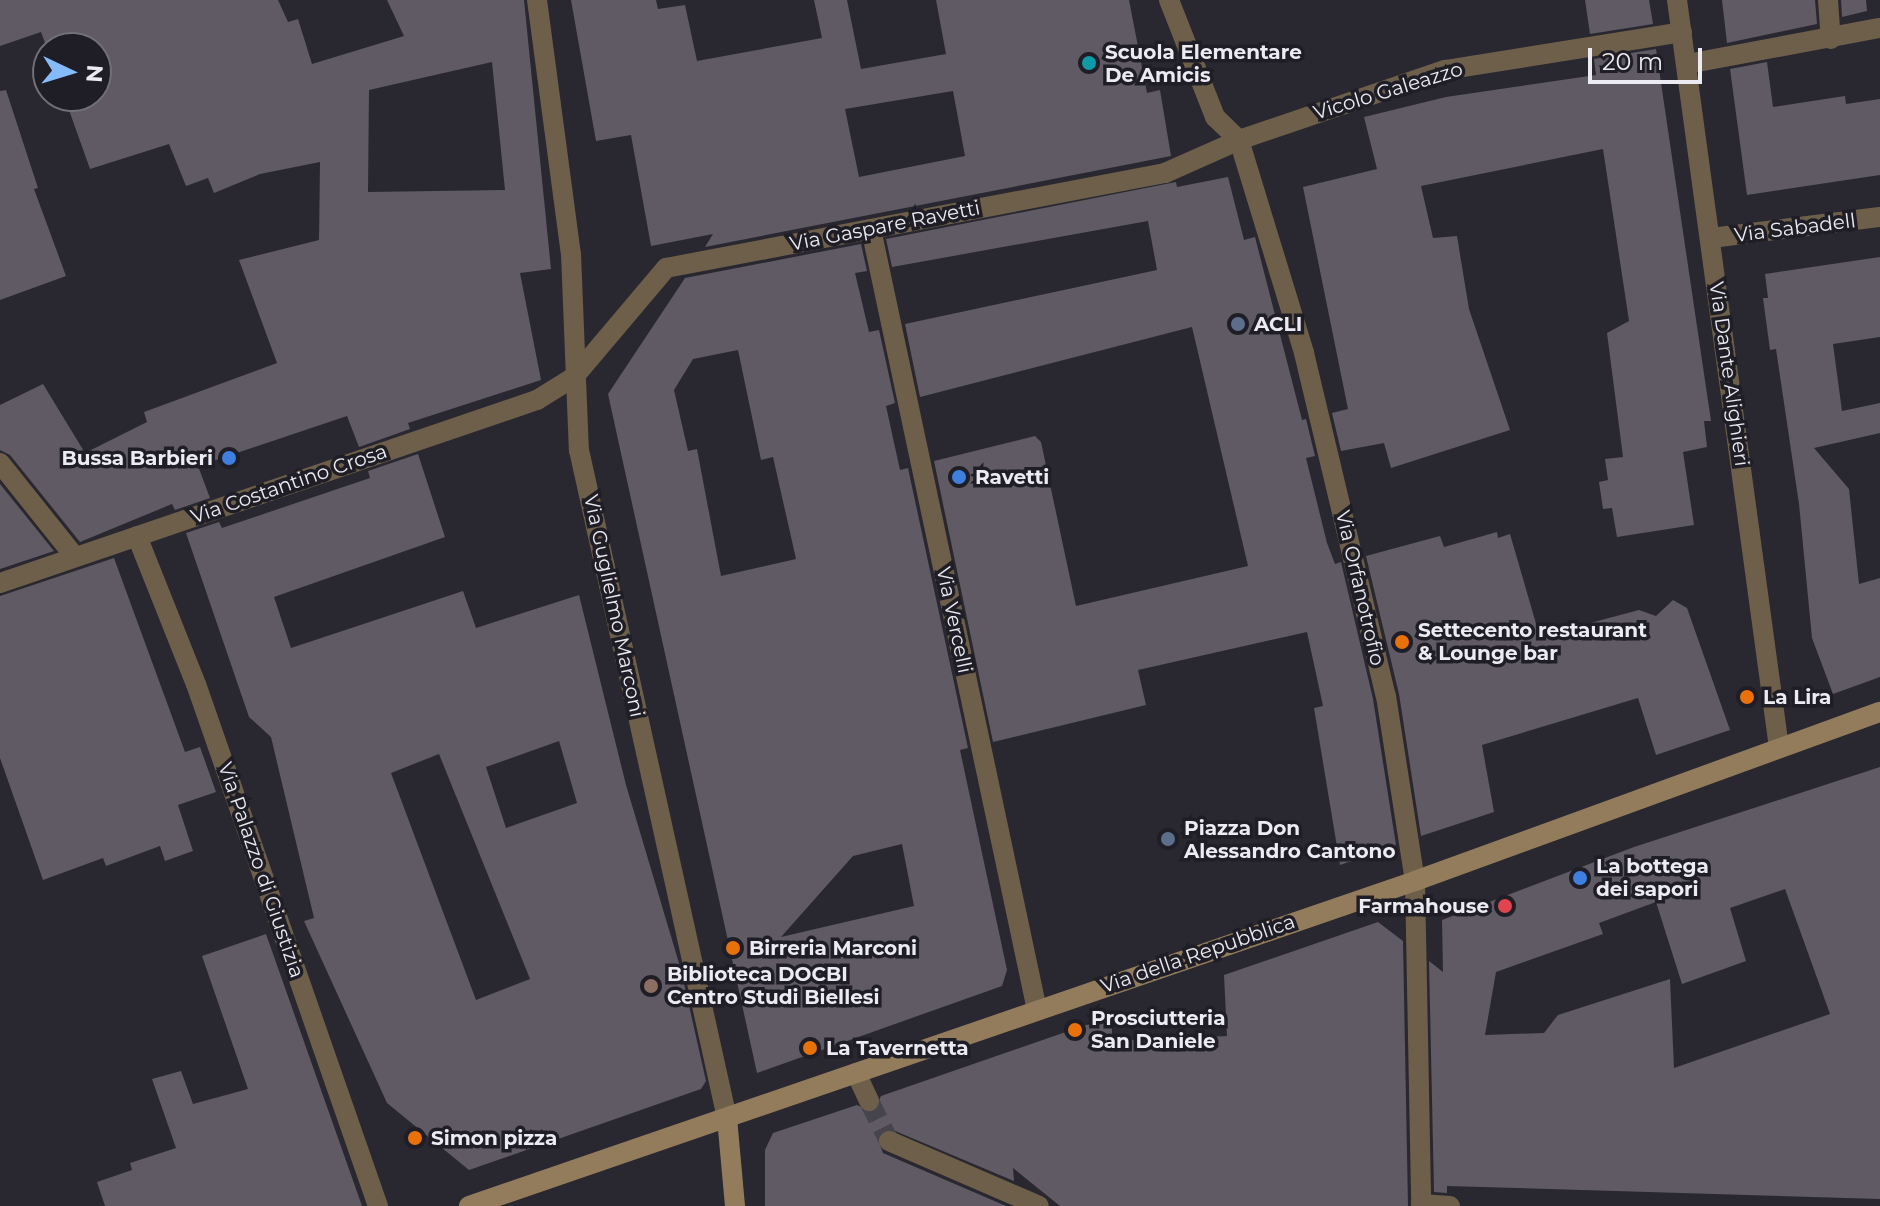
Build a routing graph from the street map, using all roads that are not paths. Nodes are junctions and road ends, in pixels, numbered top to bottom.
1 (537, 0) edge
2 (1169, 0) edge
3 (1677, 0) edge
4 (1828, 0) edge
5 (1880, 28) edge
6 (1682, 32) junction
7 (1831, 39) junction
8 (1687, 64) junction
9 (1239, 140) junction
10 (1880, 217) edge
11 (871, 229) junction
12 (1711, 238) junction
13 (574, 377) junction
14 (0, 463) edge
15 (137, 536) junction
16 (75, 557) junction
17 (0, 583) edge
18 (1880, 712) edge
19 (1779, 748) junction
20 (1415, 881) junction
21 (1037, 1010) junction
22 (856, 1073) junction
23 (869, 1101) tunnel mouth
24 (727, 1118) junction
25 (889, 1141) tunnel mouth
26 (1421, 1205) edge
27 (378, 1206) edge
28 (469, 1206) edge
29 (735, 1206) edge
30 (1039, 1206) edge
31 (1450, 1206) edge

1 - 13 street, Via Guglielmo Marconi
2 - 9 street, Via Orfanotrofio
3 - 6 street, Via Dante Alighieri
4 - 7 street
5 - 7 street
6 - 8 street, Via Dante Alighieri
6 - 9 street, Vicolo Galeazzo
7 - 8 street
8 - 12 street, Via Dante Alighieri
9 - 11 street, Via Gaspare Ravetti
9 - 20 street, Via Orfanotrofio
10 - 12 street, Via Sabadell
11 - 13 street, Via Gaspare Ravetti
11 - 21 street, Via Vercelli
12 - 19 street, Via Dante Alighieri
13 - 15 street, Via Costantino Crosa
13 - 24 street, Via Guglielmo Marconi
14 - 16 street
15 - 16 street, Via Costantino Crosa
15 - 27 street, Via Palazzo di Giustizia
16 - 17 street, Via Costantino Crosa
18 - 19 street, Via della Repubblica
19 - 20 street, Via della Repubblica
20 - 21 street, Via della Repubblica
20 - 26 street, Via Orfanotrofio
21 - 22 street, Via della Repubblica
22 - 23 street
22 - 24 street, Via della Repubblica
24 - 28 street, Via della Repubblica
24 - 29 street, Via Guglielmo Marconi
25 - 30 street
26 - 31 street

